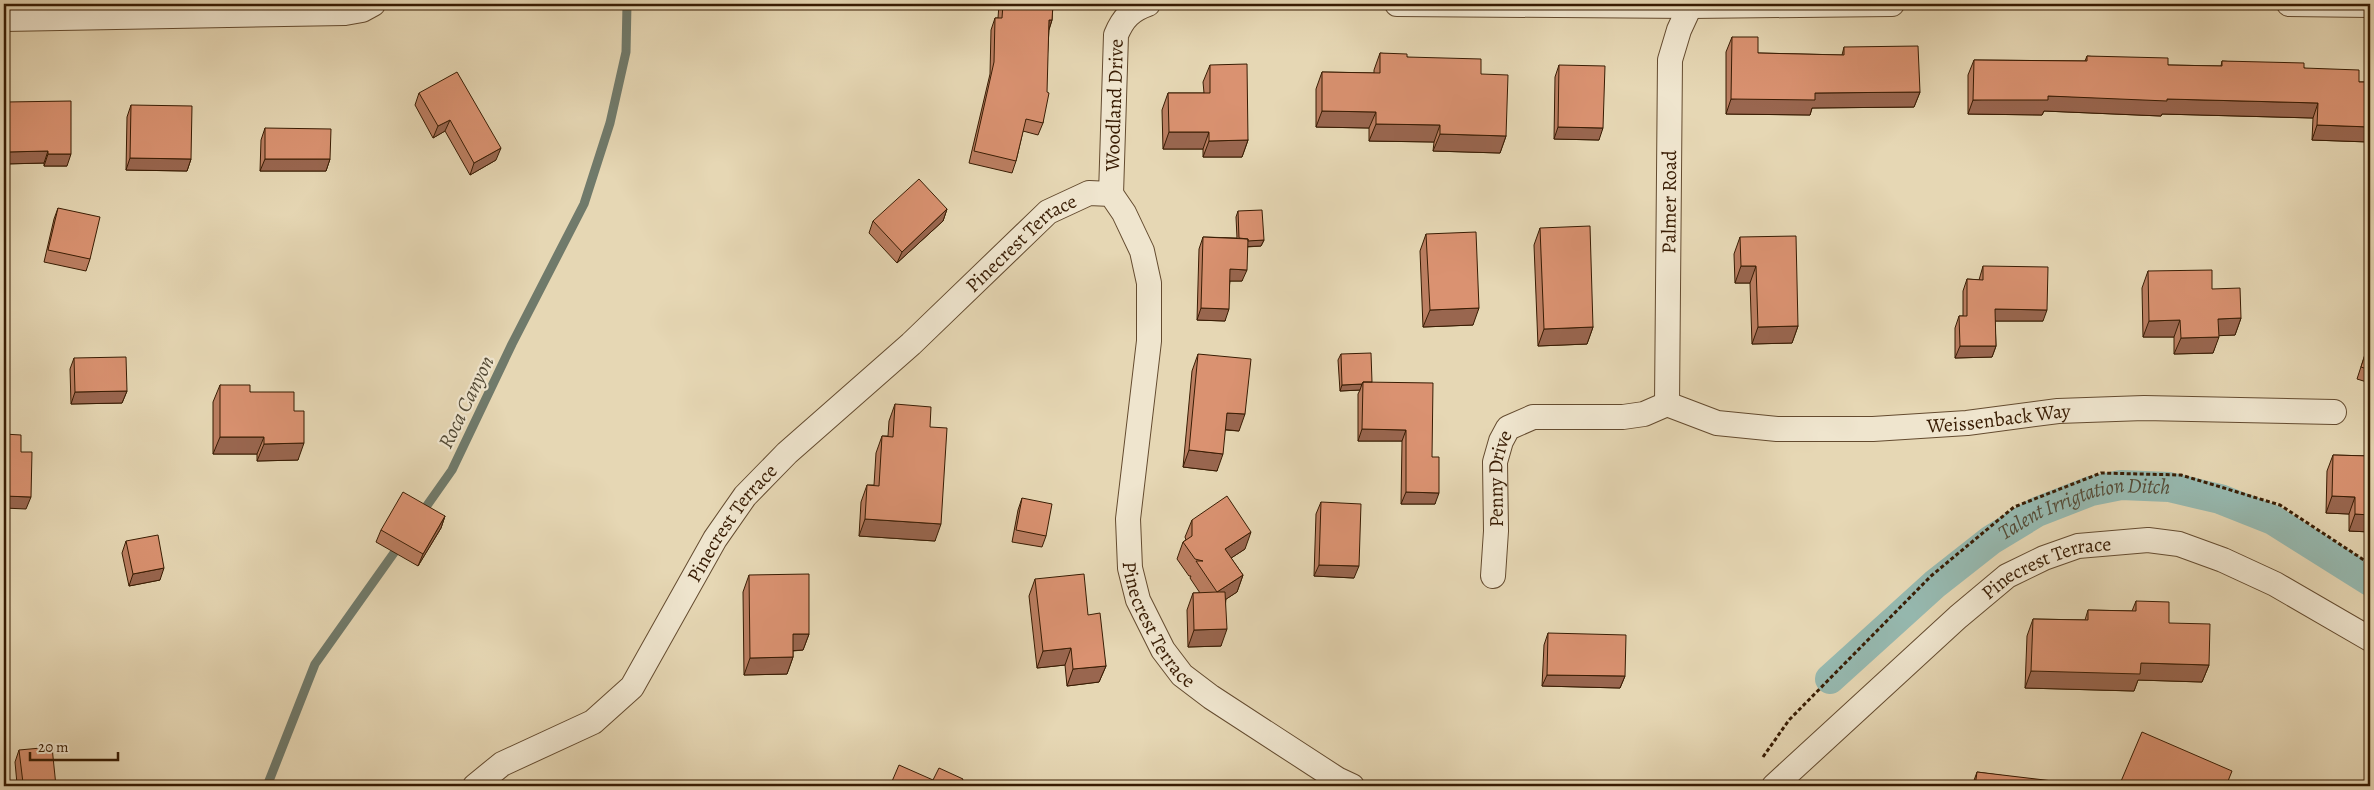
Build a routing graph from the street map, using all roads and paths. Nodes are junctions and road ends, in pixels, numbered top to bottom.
1 (373, 4) edge
2 (1148, 4) edge
3 (1397, 4) edge
4 (1892, 4) edge
5 (2289, 4) edge
6 (1691, 5) edge
7 (2370, 5) edge
8 (4, 20) edge
9 (1111, 194) junction
10 (1667, 404) junction
11 (2334, 412) dead end
12 (1493, 576) dead end
13 (2370, 639) edge
14 (475, 786) edge
15 (1352, 786) edge
16 (1774, 786) edge

1 - 8 street
2 - 9 street, Woodland Drive
3 - 6 street
4 - 6 street
5 - 7 street
6 - 10 street, Palmer Road
9 - 14 street, Pinecrest Terrace
9 - 15 street, Pinecrest Terrace
10 - 11 street, Weissenback Way
10 - 12 street, Penny Drive
13 - 16 street, Pinecrest Terrace

